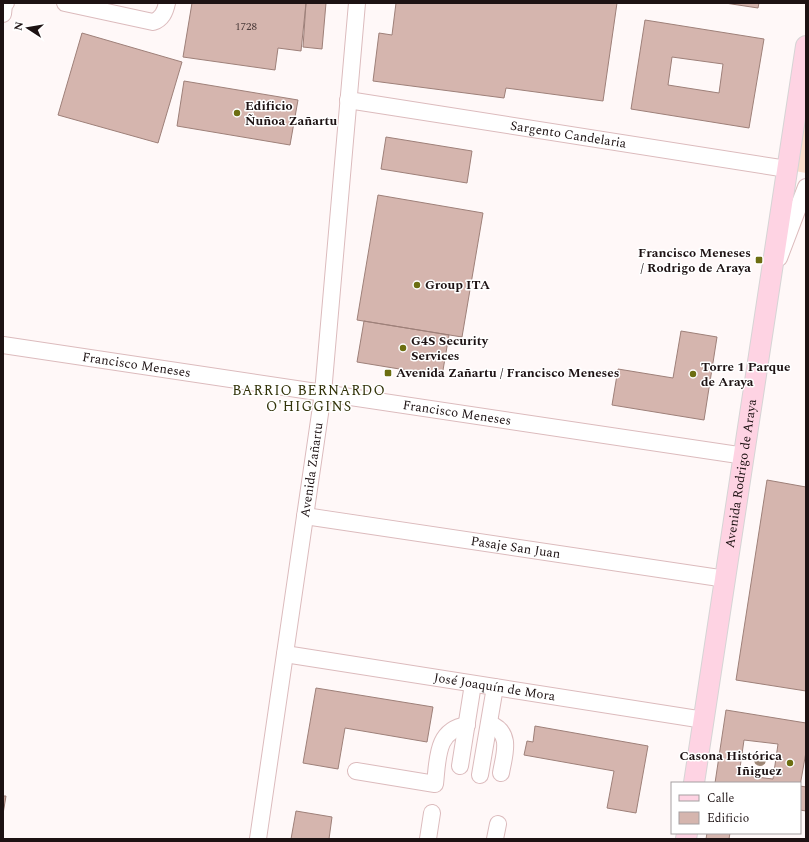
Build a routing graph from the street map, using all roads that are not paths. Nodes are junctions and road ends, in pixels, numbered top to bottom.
1 (6, 3) edge
2 (65, 3) edge
3 (167, 3) edge
4 (357, 3) edge
5 (3, 14) edge
6 (806, 46) edge
7 (348, 100) junction
8 (788, 170) junction
9 (806, 188) edge
10 (771, 280) junction
11 (3, 345) edge
12 (323, 393) junction
13 (745, 456) junction
14 (305, 516) junction
15 (726, 578) junction
16 (284, 654) junction
17 (473, 684) junction
18 (495, 687) junction
19 (704, 720) junction
20 (490, 724) junction
21 (467, 725) junction
22 (460, 766) dead end
23 (356, 772) dead end
24 (500, 773) dead end
25 (480, 775) dead end
26 (694, 782) edge
27 (432, 813) dead end
28 (258, 839) edge
29 (428, 839) edge

1 - 5 street
2 - 3 street
4 - 7 street, Avenida Zañartu
6 - 8 main road, Avenida Rodrigo de Araya
7 - 8 street, Sargento Candelaria
7 - 12 street, Avenida Zañartu
8 - 10 main road, Avenida Rodrigo de Araya
9 - 10 street
10 - 13 main road, Avenida Rodrigo de Araya
11 - 12 street, Francisco Meneses
12 - 13 street, Francisco Meneses
12 - 14 street, Avenida Zañartu
13 - 15 main road, Avenida Rodrigo de Araya
14 - 15 street, Pasaje San Juan
14 - 16 street, Avenida Zañartu
15 - 19 main road, Avenida Rodrigo de Araya
16 - 17 street, José Joaquín de Mora
16 - 28 street, Avenida Zañartu
17 - 18 street, José Joaquín de Mora
17 - 21 street
18 - 19 street, José Joaquín de Mora
18 - 20 street
19 - 26 main road, Avenida Rodrigo de Araya
20 - 24 street
20 - 25 street
21 - 22 street
21 - 23 street
27 - 29 street

